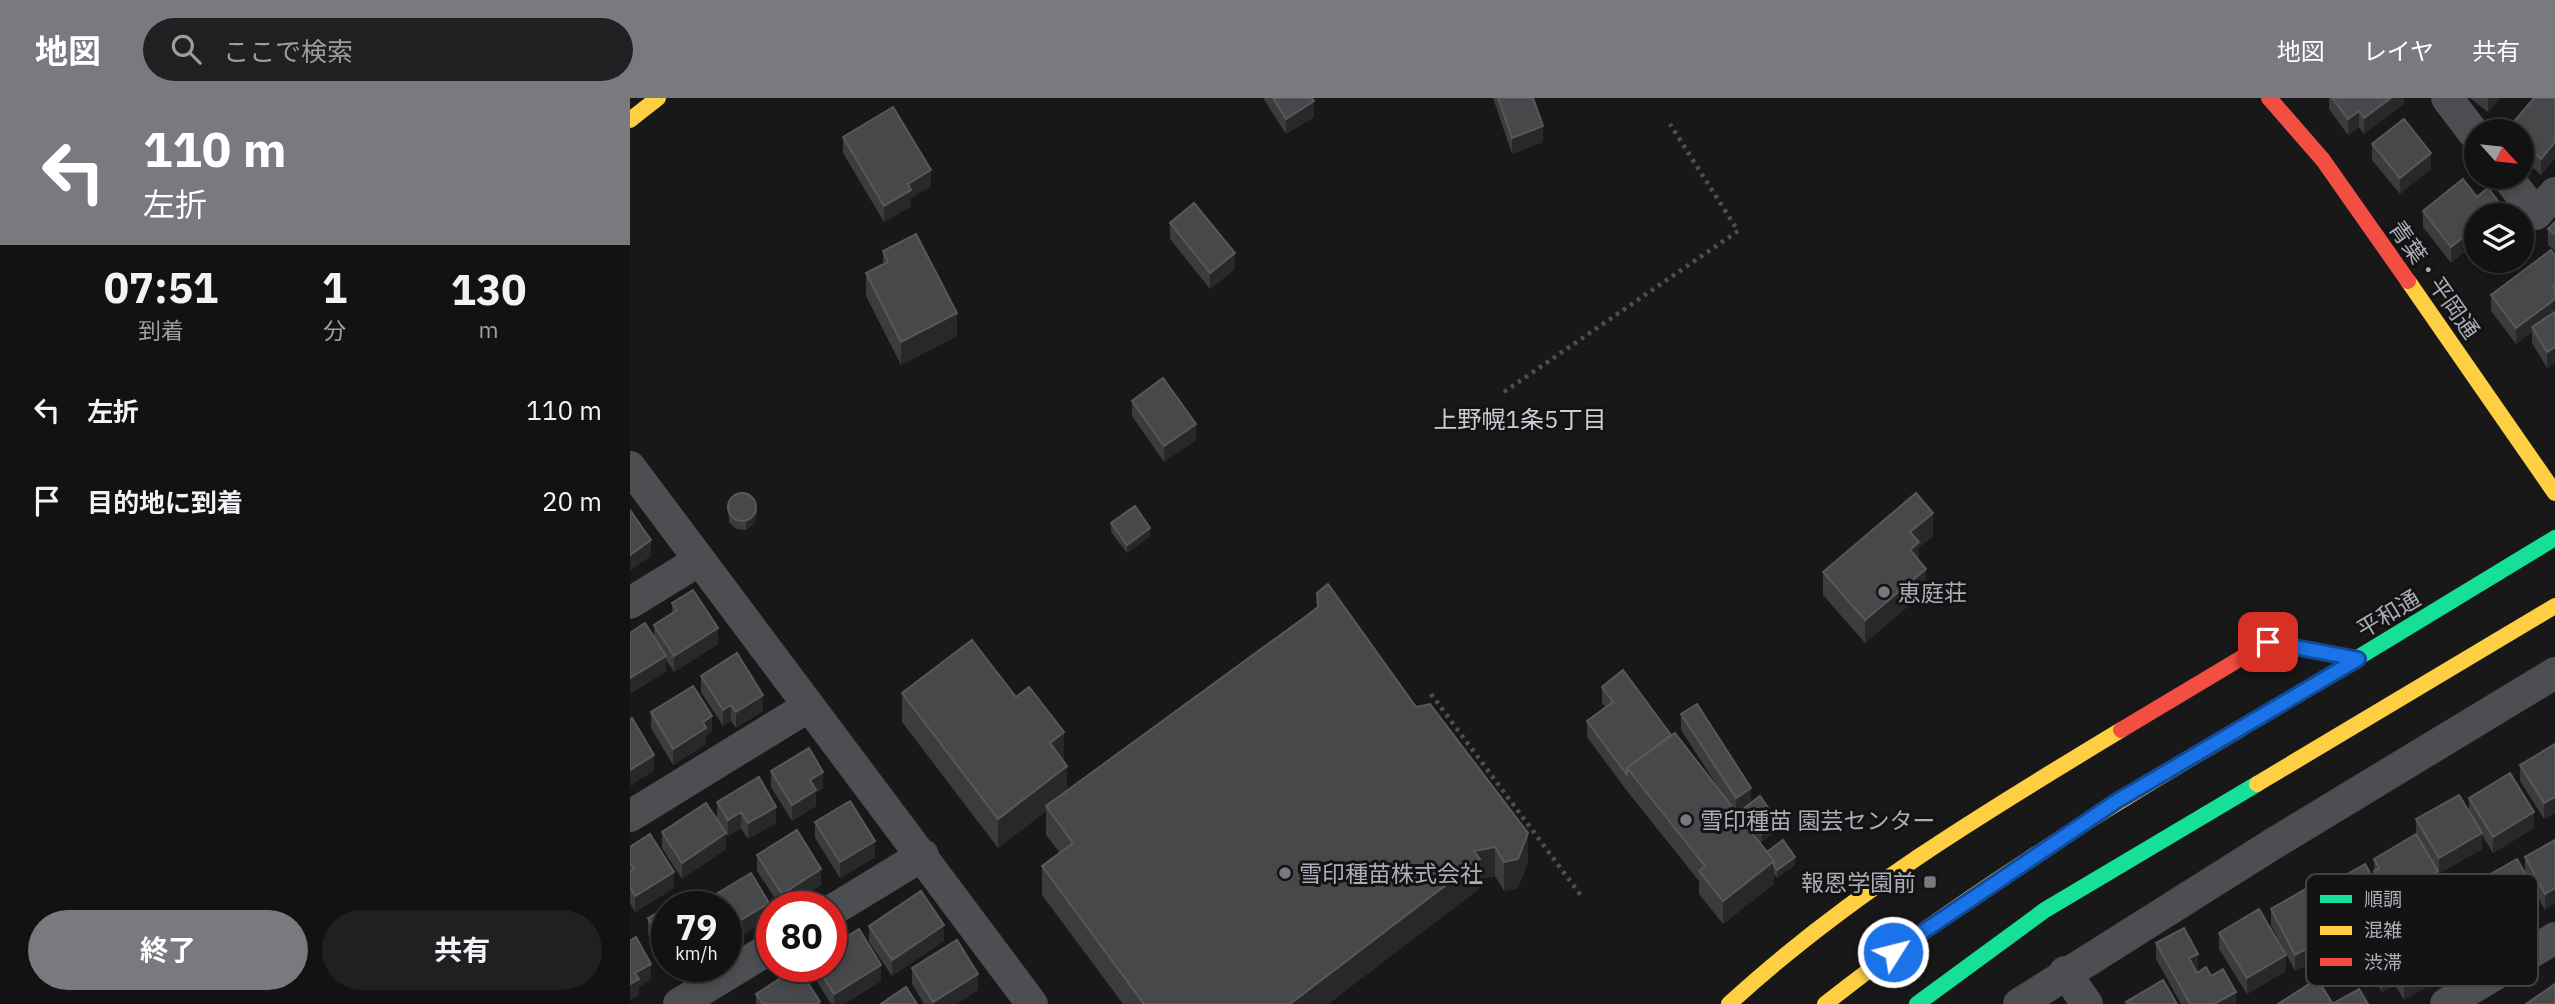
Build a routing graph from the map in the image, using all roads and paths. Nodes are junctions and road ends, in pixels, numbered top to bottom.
1 (658, 98) edge
2 (2269, 98) edge
3 (2447, 98) edge
4 (630, 120) edge
5 (2464, 120) edge
6 (1670, 124) dead end
7 (2516, 189) edge
8 (2555, 193) edge
9 (1504, 392) dead end
10 (630, 467) edge
11 (2555, 492) edge
12 (2555, 538) edge
13 (698, 561) junction
14 (630, 603) edge
15 (2555, 606) edge
16 (2358, 659) junction
17 (2555, 673) edge
18 (1431, 694) dead end
19 (810, 706) junction
20 (630, 816) edge
21 (923, 855) junction
22 (1582, 897) dead end
23 (847, 901) edge
24 (2555, 938) edge
25 (2538, 948) edge
26 (756, 957) edge
27 (2066, 972) junction
28 (2476, 986) edge
29 (1029, 1003) edge
30 (679, 1004) edge
31 (1729, 1004) edge
32 (1825, 1004) edge
33 (1917, 1004) edge
34 (2019, 1004) edge
35 (2087, 1004) edge
36 (2446, 1004) edge

1 - 4 main road
2 - 11 main road, 青葉・平岡通
3 - 5 street
6 - 9 path
7 - 8 street
10 - 13 street
12 - 16 main road, 平和通
13 - 14 street
13 - 19 street
15 - 33 main road
16 - 31 main road
16 - 32 main road, 平和通
17 - 27 street
18 - 22 path
19 - 20 street
19 - 21 street
21 - 23 street
21 - 29 street
24 - 25 street
26 - 30 street
27 - 34 street
27 - 35 street
28 - 36 street

